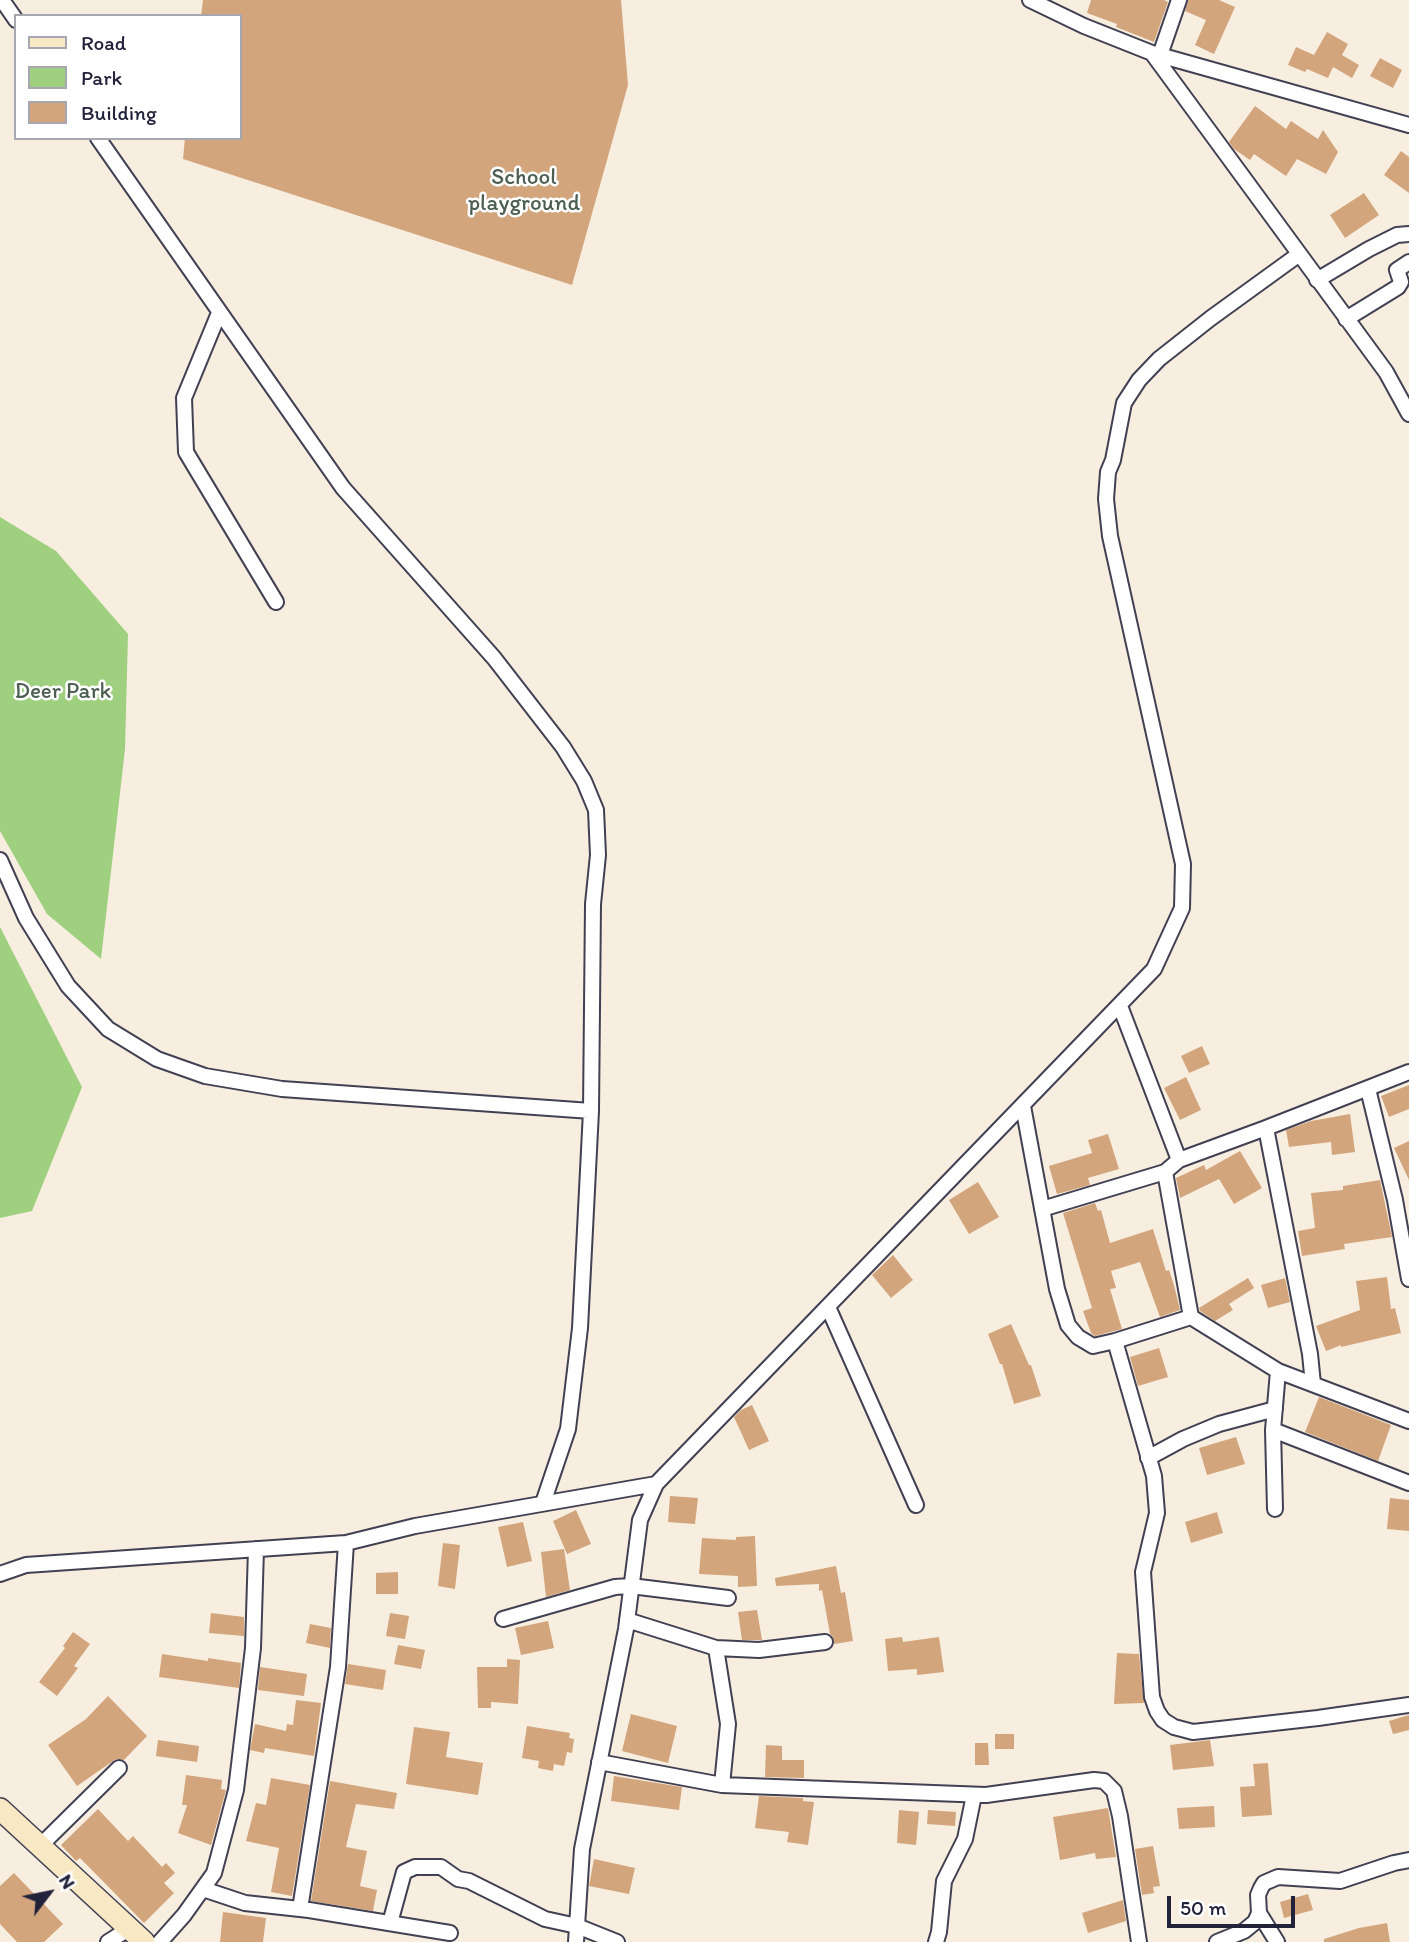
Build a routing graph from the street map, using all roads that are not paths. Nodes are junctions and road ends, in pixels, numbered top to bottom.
1 (2, 0) edge
2 (1030, 0) edge
3 (1179, 0) edge
4 (14, 17) edge
5 (1156, 54) junction
6 (1409, 125) edge
7 (99, 140) edge
8 (1409, 234) edge
9 (1298, 255) junction
10 (1409, 261) edge
11 (1317, 280) junction
12 (219, 313) junction
13 (1346, 319) junction
14 (1409, 414) edge
15 (276, 602) dead end
16 (0, 860) edge
17 (1120, 1006) junction
18 (1409, 1072) edge
19 (1368, 1089) junction
20 (1023, 1106) junction
21 (591, 1111) junction
22 (1266, 1128) junction
23 (1179, 1160) junction
24 (1165, 1172) junction
25 (1042, 1209) junction
26 (1409, 1279) edge
27 (828, 1307) junction
28 (1191, 1317) junction
29 (1115, 1341) junction
30 (1278, 1371) junction
31 (1313, 1384) junction
32 (1275, 1409) junction
33 (1409, 1421) edge
34 (1273, 1430) junction
35 (1148, 1458) junction
36 (1409, 1483) edge
37 (656, 1484) junction
38 (543, 1503) junction
39 (916, 1505) dead end
40 (1275, 1509) dead end
41 (346, 1543) junction
42 (256, 1549) junction
43 (2, 1571) edge
44 (631, 1586) junction
45 (728, 1598) dead end
46 (503, 1619) dead end
47 (627, 1620) junction
48 (825, 1642) dead end
49 (716, 1648) junction
50 (1409, 1705) edge
51 (599, 1762) junction
52 (119, 1768) dead end
53 (722, 1785) junction
54 (974, 1795) junction
55 (0, 1809) edge
56 (40, 1846) junction
57 (1409, 1860) edge
58 (203, 1889) junction
59 (299, 1909) junction
60 (1259, 1913) junction
61 (390, 1923) junction
62 (577, 1926) junction
63 (450, 1933) dead end
64 (137, 1935) edge
65 (108, 1942) edge
66 (160, 1942) edge
67 (576, 1942) edge
68 (617, 1942) edge
69 (936, 1942) edge
70 (1139, 1942) edge
71 (1217, 1942) edge
72 (1276, 1942) edge

1 - 4 street
2 - 5 street
3 - 5 street
5 - 6 street
5 - 9 street
7 - 12 street
8 - 11 street
9 - 11 street
9 - 17 street
10 - 13 street
11 - 13 street
12 - 15 street
12 - 21 street
13 - 14 street
16 - 21 street
17 - 20 street
17 - 23 street
18 - 19 street
19 - 22 street
19 - 26 street
20 - 25 street
20 - 27 street
21 - 38 street
22 - 23 street
22 - 31 street
23 - 24 street
24 - 25 street
24 - 28 street
25 - 29 street
27 - 37 street
27 - 39 street
28 - 29 street
28 - 30 street
29 - 35 street
30 - 31 street
30 - 32 street
31 - 33 street
32 - 34 street
32 - 35 street
34 - 36 street
34 - 40 street
35 - 50 street
37 - 38 street
37 - 44 street
38 - 41 street
41 - 42 street
41 - 59 street
42 - 43 street
42 - 58 street
44 - 45 street
44 - 46 street
44 - 47 street
47 - 49 street
47 - 51 street
48 - 49 street
49 - 53 street
51 - 53 street
51 - 62 street
52 - 56 street
53 - 54 street
54 - 69 street
54 - 70 street
55 - 56 main road
56 - 64 main road
57 - 60 street
58 - 59 street
58 - 66 street
59 - 61 street
60 - 71 street
60 - 72 street
61 - 62 street
61 - 63 street
62 - 67 street
62 - 68 street
64 - 65 street

